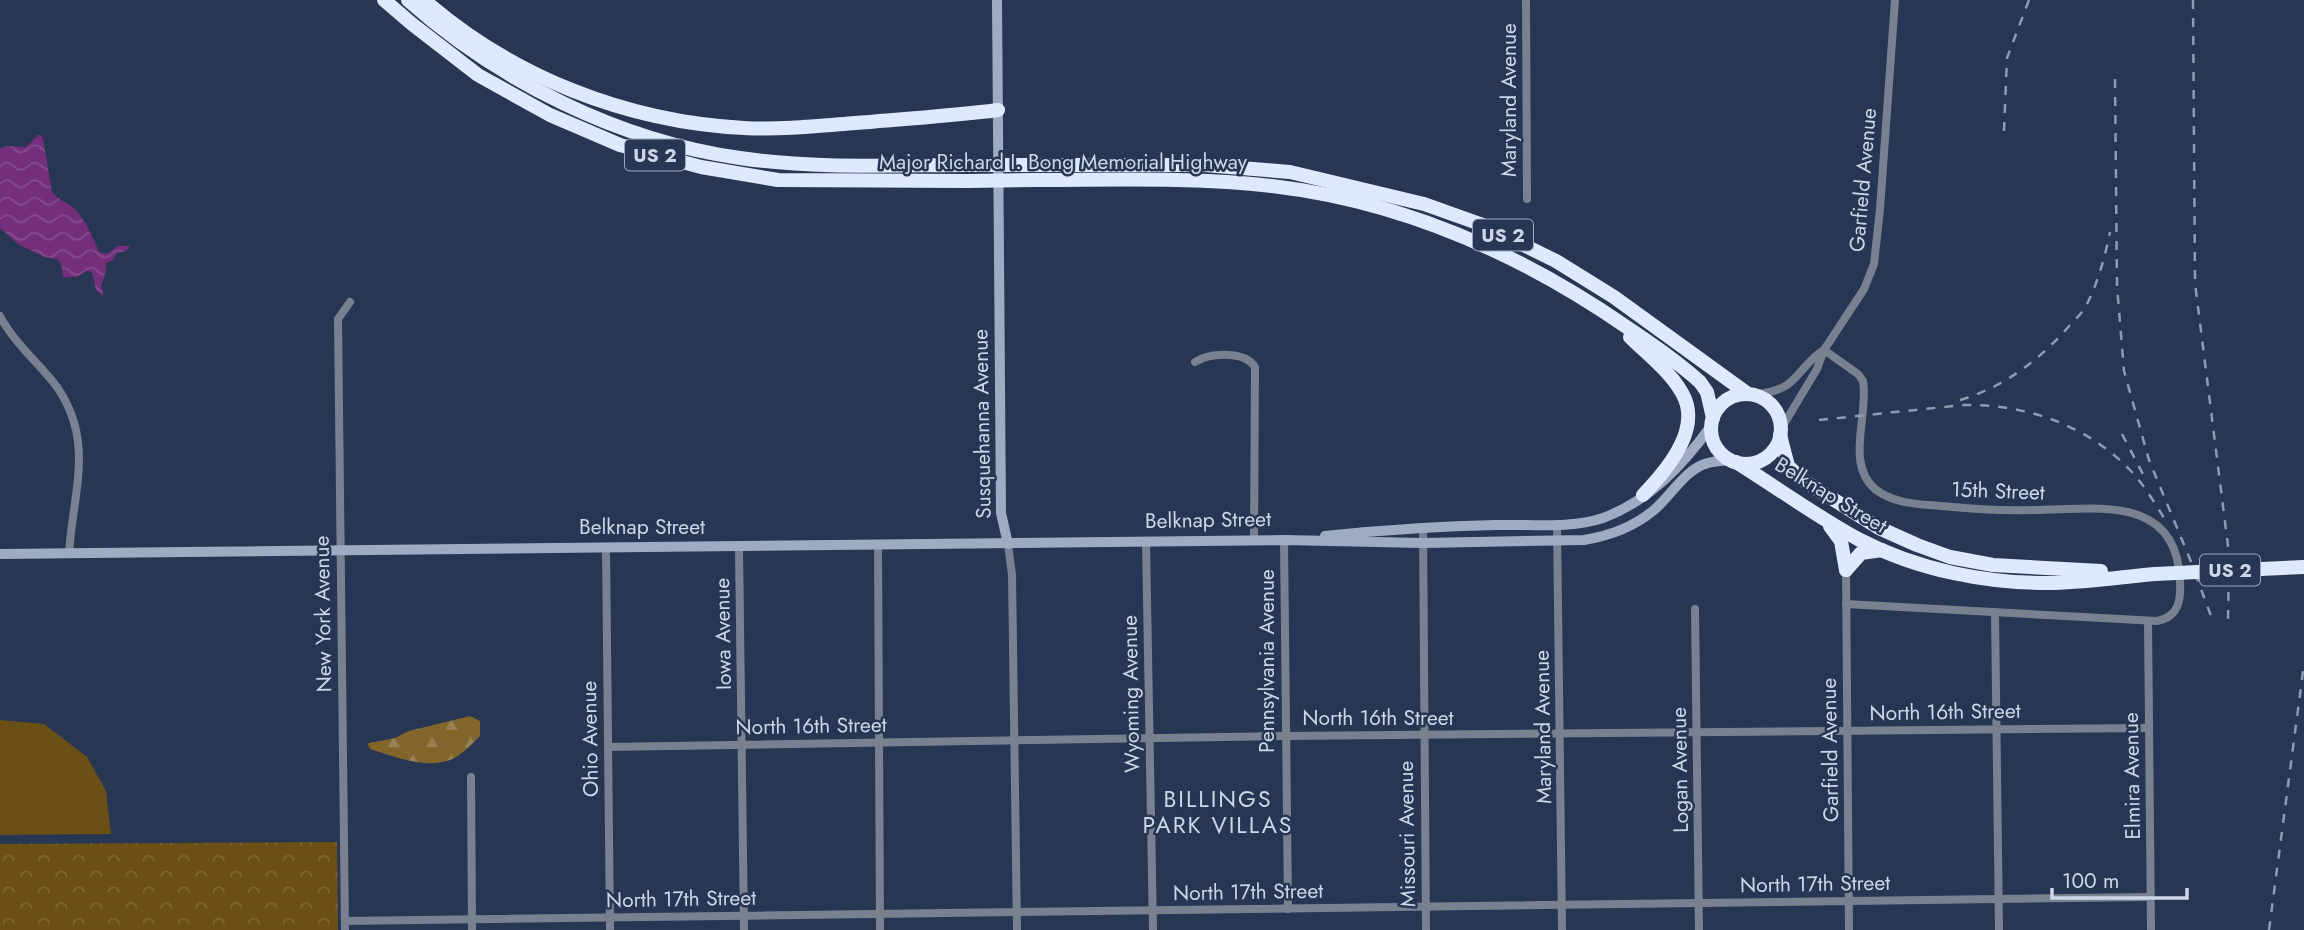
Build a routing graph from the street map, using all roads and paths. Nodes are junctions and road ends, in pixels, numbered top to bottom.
1 (384, 0) edge
2 (408, 0) edge
3 (424, 0) edge
4 (997, 0) edge
5 (1526, 0) edge
6 (1895, 0) edge
7 (998, 110) junction
8 (1527, 200) dead end
9 (350, 302) dead end
10 (1604, 312) junction
11 (0, 316) edge
12 (1824, 350) junction
13 (1195, 362) dead end
14 (1752, 395) junction
15 (1712, 422) junction
16 (1780, 432) junction
17 (1733, 461) junction
18 (1643, 495) junction
19 (1825, 519) junction
20 (1557, 524) junction
21 (1423, 527) junction
22 (1254, 540) junction
23 (1283, 540) junction
24 (1557, 541) junction
25 (1146, 542) junction
26 (1423, 543) junction
27 (1008, 544) junction
28 (878, 546) junction
29 (739, 547) junction
30 (606, 548) junction
31 (1882, 550) junction
32 (339, 551) junction
33 (69, 553) junction
34 (0, 554) edge
35 (2304, 567) edge
36 (1846, 570) junction
37 (2155, 574) junction
38 (1846, 604) junction
39 (1695, 609) dead end
40 (1995, 612) junction
41 (2148, 621) junction
42 (1997, 728) junction
43 (2149, 728) junction
44 (1847, 731) junction
45 (1697, 733) junction
46 (1560, 734) junction
47 (1424, 735) junction
48 (1285, 736) junction
49 (1150, 738) junction
50 (1014, 740) junction
51 (880, 743) junction
52 (742, 745) junction
53 (608, 747) junction
54 (471, 777) dead end
55 (2151, 897) junction
56 (1999, 899) junction
57 (1849, 901) junction
58 (1699, 903) junction
59 (1562, 905) junction
60 (1426, 907) junction
61 (1288, 909) junction
62 (1153, 910) junction
63 (1017, 912) junction
64 (880, 914) junction
65 (744, 916) junction
66 (610, 917) junction
67 (472, 919) junction
68 (345, 925) edge
69 (472, 930) edge
70 (610, 930) edge
71 (744, 930) edge
72 (880, 930) edge
73 (1017, 930) edge
74 (1153, 930) edge
75 (1426, 930) edge
76 (1562, 930) edge
77 (1699, 930) edge
78 (1849, 930) edge
79 (1999, 930) edge
80 (2151, 930) edge

1 - 10 highway, Major Richard I. Bong Memorial Highway / US 2, bridge
2 - 14 highway, Major Richard I. Bong Memorial Highway / US 2, bridge
3 - 7 highway
4 - 7 street, Susquehanna Avenue
5 - 8 street, Maryland Avenue
6 - 12 street, Garfield Avenue
7 - 27 street, Susquehanna Avenue
9 - 32 street, New York Avenue
10 - 15 highway, Major Richard I. Bong Memorial Highway / US 2
10 - 18 highway
11 - 33 street
12 - 14 street, Garfield Avenue
12 - 16 street, Garfield Avenue
12 - 41 street, 15th Street
13 - 22 street, Pennsylvania Avenue
14 - 15 highway
14 - 16 highway, US 2
15 - 17 highway, US 2
15 - 18 street, Belknap Street
16 - 17 highway
16 - 37 highway, Belknap Street / US 2
17 - 19 highway, Belknap Street / US 2
17 - 24 street, Belknap Street
18 - 20 street, Belknap Street
19 - 31 highway, Belknap Street / US 2
19 - 36 highway
20 - 21 street, Belknap Street
20 - 24 street, Maryland Avenue
21 - 23 street, Belknap Street
21 - 26 street, Missouri Avenue
22 - 23 street, Belknap Street
22 - 25 street, Belknap Street
23 - 26 street, Belknap Street
23 - 48 street, Pennsylvania Avenue
24 - 26 street, Belknap Street
24 - 46 street, Maryland Avenue
25 - 27 street, Belknap Street
25 - 49 street, Wyoming Avenue
26 - 47 street, Missouri Avenue
27 - 28 street, Belknap Street
27 - 50 street, Susquehanna Avenue
28 - 29 street, Belknap Street
28 - 51 street
29 - 30 street, Belknap Street
29 - 52 street, Iowa Avenue
30 - 32 street, Belknap Street
30 - 53 street, Ohio Avenue
31 - 36 highway
31 - 37 highway, Belknap Street / US 2
32 - 33 street, Belknap Street
32 - 68 street, New York Avenue
33 - 34 street, Belknap Street
35 - 37 highway, Belknap Street / US 2, bridge
36 - 38 street, Garfield Avenue
38 - 40 street
38 - 44 street, Garfield Avenue
39 - 45 street, Logan Avenue
40 - 41 street
40 - 42 street
41 - 43 street, Elmira Avenue
42 - 43 street, North 16th Street
42 - 44 street, North 16th Street
42 - 56 street
43 - 55 street, Elmira Avenue
44 - 45 street, North 16th Street
44 - 57 street, Garfield Avenue
45 - 46 street, North 16th Street
45 - 58 street, Logan Avenue
46 - 47 street, North 16th Street
46 - 59 street, Maryland Avenue
47 - 48 street, North 16th Street
47 - 60 street, Missouri Avenue
48 - 49 street, North 16th Street
48 - 61 street, Pennsylvania Avenue
49 - 50 street, North 16th Street
49 - 62 street, Wyoming Avenue
50 - 51 street, North 16th Street
50 - 63 street, Susquehanna Avenue
51 - 52 street, North 16th Street
51 - 64 street
52 - 53 street, North 16th Street
52 - 65 street, Iowa Avenue
53 - 66 street, Ohio Avenue
54 - 67 street
55 - 56 street, North 17th Street
55 - 80 street, Elmira Avenue
56 - 57 street, North 17th Street
56 - 79 street
57 - 58 street, North 17th Street
57 - 78 street, Garfield Avenue
58 - 59 street, North 17th Street
58 - 77 street, Logan Avenue
59 - 60 street, North 17th Street
59 - 76 street, Maryland Avenue
60 - 61 street, North 17th Street
60 - 75 street, Missouri Avenue
61 - 62 street, North 17th Street
62 - 63 street, North 17th Street
62 - 74 street, Wyoming Avenue
63 - 64 street, North 17th Street
63 - 73 street, Susquehanna Avenue
64 - 65 street, North 17th Street
64 - 72 street
65 - 66 street, North 17th Street
65 - 71 street, Iowa Avenue
66 - 67 street, North 17th Street
66 - 70 street, Ohio Avenue
67 - 68 street, North 17th Street
67 - 69 street

